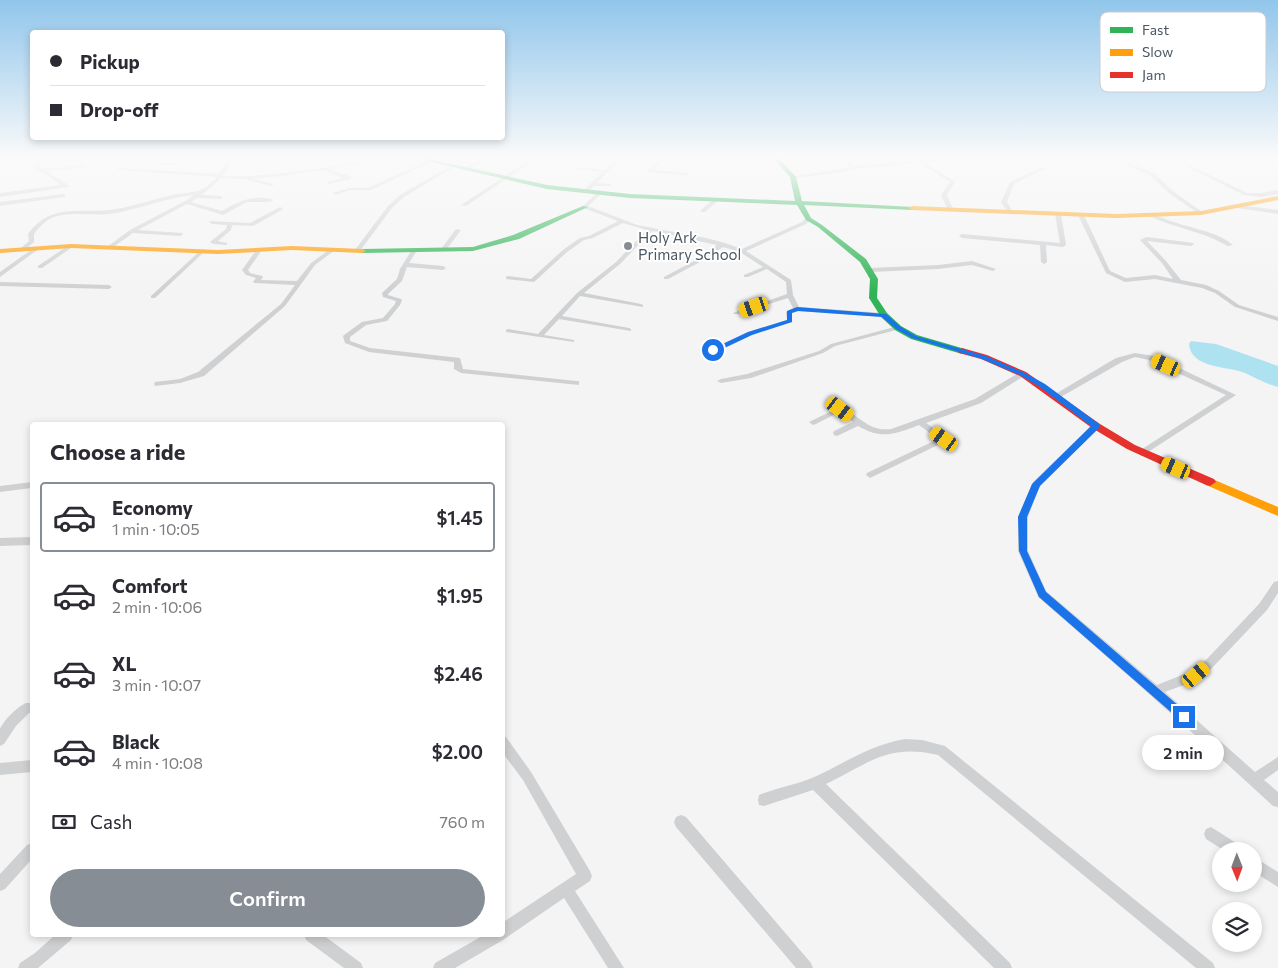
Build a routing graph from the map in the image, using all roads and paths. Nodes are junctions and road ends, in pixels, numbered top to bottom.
1 (14, 202) edge
2 (149, 202) edge
3 (186, 202) joint
4 (240, 202) edge
5 (395, 202) edge
6 (467, 202) edge
7 (587, 202) edge
8 (714, 202) edge
9 (782, 202) edge
10 (947, 202) edge
11 (1004, 202) edge
12 (1185, 202) edge
13 (1259, 202) edge
14 (799, 203) junction
15 (0, 204) edge
16 (464, 204) dead end
17 (585, 207) junction
18 (1238, 207) junction
19 (56, 209) dead end
20 (280, 209) dead end
21 (950, 210) junction
22 (704, 211) dead end
23 (1010, 212) junction
24 (1278, 212) edge
25 (1201, 213) junction
26 (1058, 214) junction
27 (1081, 215) junction
28 (52, 216) junction
29 (1154, 216) junction
30 (808, 219) junction
31 (622, 221) junction
32 (212, 222) dead end
33 (230, 224) junction
34 (458, 230) dead end
35 (651, 230) junction
36 (132, 231) junction
37 (180, 234) dead end
38 (962, 236) dead end
39 (723, 244) junction
40 (1191, 244) dead end
41 (1043, 245) junction
42 (1230, 245) dead end
43 (71, 246) junction
44 (110, 247) junction
45 (24, 248) junction
46 (37, 248) junction
47 (414, 249) junction
48 (444, 249) junction
49 (259, 250) junction
50 (332, 250) junction
51 (0, 251) edge
52 (202, 251) junction
53 (357, 251) junction
54 (742, 251) junction
55 (218, 252) junction
56 (1044, 262) dead end
57 (406, 264) junction
58 (40, 267) dead end
59 (767, 267) junction
60 (443, 268) dead end
61 (993, 269) dead end
62 (870, 270) junction
63 (0, 275) edge
64 (746, 276) dead end
65 (508, 278) dead end
66 (666, 278) dead end
67 (1179, 282) junction
68 (299, 283) junction
69 (0, 284) edge
70 (109, 287) dead end
71 (579, 294) junction
72 (790, 295) junction
73 (153, 297) dead end
74 (641, 306) dead end
75 (797, 309) junction
76 (736, 313) dead end
77 (884, 315) junction
78 (557, 317) junction
79 (1278, 319) edge
80 (898, 328) junction
81 (629, 330) dead end
82 (508, 331) dead end
83 (540, 335) junction
84 (572, 341) dead end
85 (705, 352) dead end
86 (1023, 374) junction
87 (721, 381) dead end
88 (576, 383) dead end
89 (158, 384) dead end
90 (1056, 396) junction
91 (813, 422) dead end
92 (858, 423) junction
93 (921, 423) junction
94 (1096, 426) junction
95 (837, 433) dead end
96 (1142, 453) junction
97 (870, 475) dead end
98 (30, 485) edge
99 (0, 489) edge
100 (1278, 512) edge
101 (30, 541) edge
102 (0, 542) edge
103 (1278, 585) edge
104 (1155, 691) junction
105 (30, 708) edge
106 (0, 740) edge
107 (505, 745) edge
108 (1278, 763) edge
109 (30, 766) edge
110 (0, 769) edge
111 (1254, 780) junction
112 (815, 782) junction
113 (764, 800) dead end
114 (1278, 801) edge
115 (681, 822) dead end
116 (1211, 834) dead end
117 (1223, 842) edge
118 (30, 852) edge
119 (1262, 869) edge
120 (1278, 880) edge
121 (0, 884) edge
122 (566, 889) junction
123 (505, 930) edge
124 (64, 937) edge
125 (314, 937) edge
126 (494, 937) edge
127 (24, 968) edge
128 (356, 968) edge
129 (440, 968) edge
130 (617, 968) edge
131 (806, 968) edge
132 (1005, 968) edge
133 (1208, 968) edge

1 - 15 street
2 - 28 street
3 - 4 street
3 - 36 street
5 - 53 street
6 - 16 street
7 - 17 street
8 - 22 street
9 - 14 street
10 - 21 street
11 - 23 street
12 - 25 street
13 - 18 street
14 - 21 street
14 - 30 street
17 - 31 street
17 - 48 street
18 - 24 street
18 - 25 street
19 - 28 street
20 - 33 street
21 - 23 street
23 - 26 street
25 - 29 street
26 - 27 street
26 - 41 street
27 - 29 street
27 - 67 street
28 - 45 street
29 - 42 street
30 - 54 street
30 - 62 street
31 - 35 street
31 - 65 street
32 - 33 street
33 - 55 street
34 - 48 street
35 - 39 street
35 - 71 street
36 - 37 street
36 - 44 street
38 - 41 street
39 - 54 street
39 - 66 street
40 - 67 street
41 - 56 street
43 - 44 street
43 - 46 street
43 - 58 street
44 - 52 street
45 - 46 street
45 - 51 street
46 - 63 street
47 - 48 street
47 - 53 street
47 - 57 street
49 - 50 street
49 - 55 street
49 - 68 street
50 - 53 street
50 - 68 street
52 - 55 street
52 - 73 street
54 - 59 street
57 - 60 street
57 - 88 street
59 - 64 street
59 - 72 street
61 - 62 street
62 - 77 street
67 - 79 street
68 - 89 street
69 - 70 street
71 - 74 street
71 - 78 street
72 - 75 street
72 - 76 street
75 - 77 street
75 - 85 street
77 - 80 street
78 - 81 street
78 - 83 street
80 - 86 street
80 - 87 street
82 - 83 street
83 - 84 street
86 - 90 street
86 - 93 street
90 - 94 street
90 - 96 street
91 - 92 street
92 - 93 street
92 - 95 street
93 - 97 street
94 - 96 street
94 - 104 street
96 - 100 street
98 - 99 street
101 - 102 street
103 - 104 street
104 - 111 street
105 - 106 street
107 - 122 street
108 - 111 street
109 - 110 street
111 - 114 street
112 - 113 street
112 - 132 street
112 - 133 street
115 - 131 street
116 - 117 street
118 - 121 street
119 - 120 street
122 - 123 street
122 - 130 street
124 - 127 street
125 - 128 street
126 - 129 street

